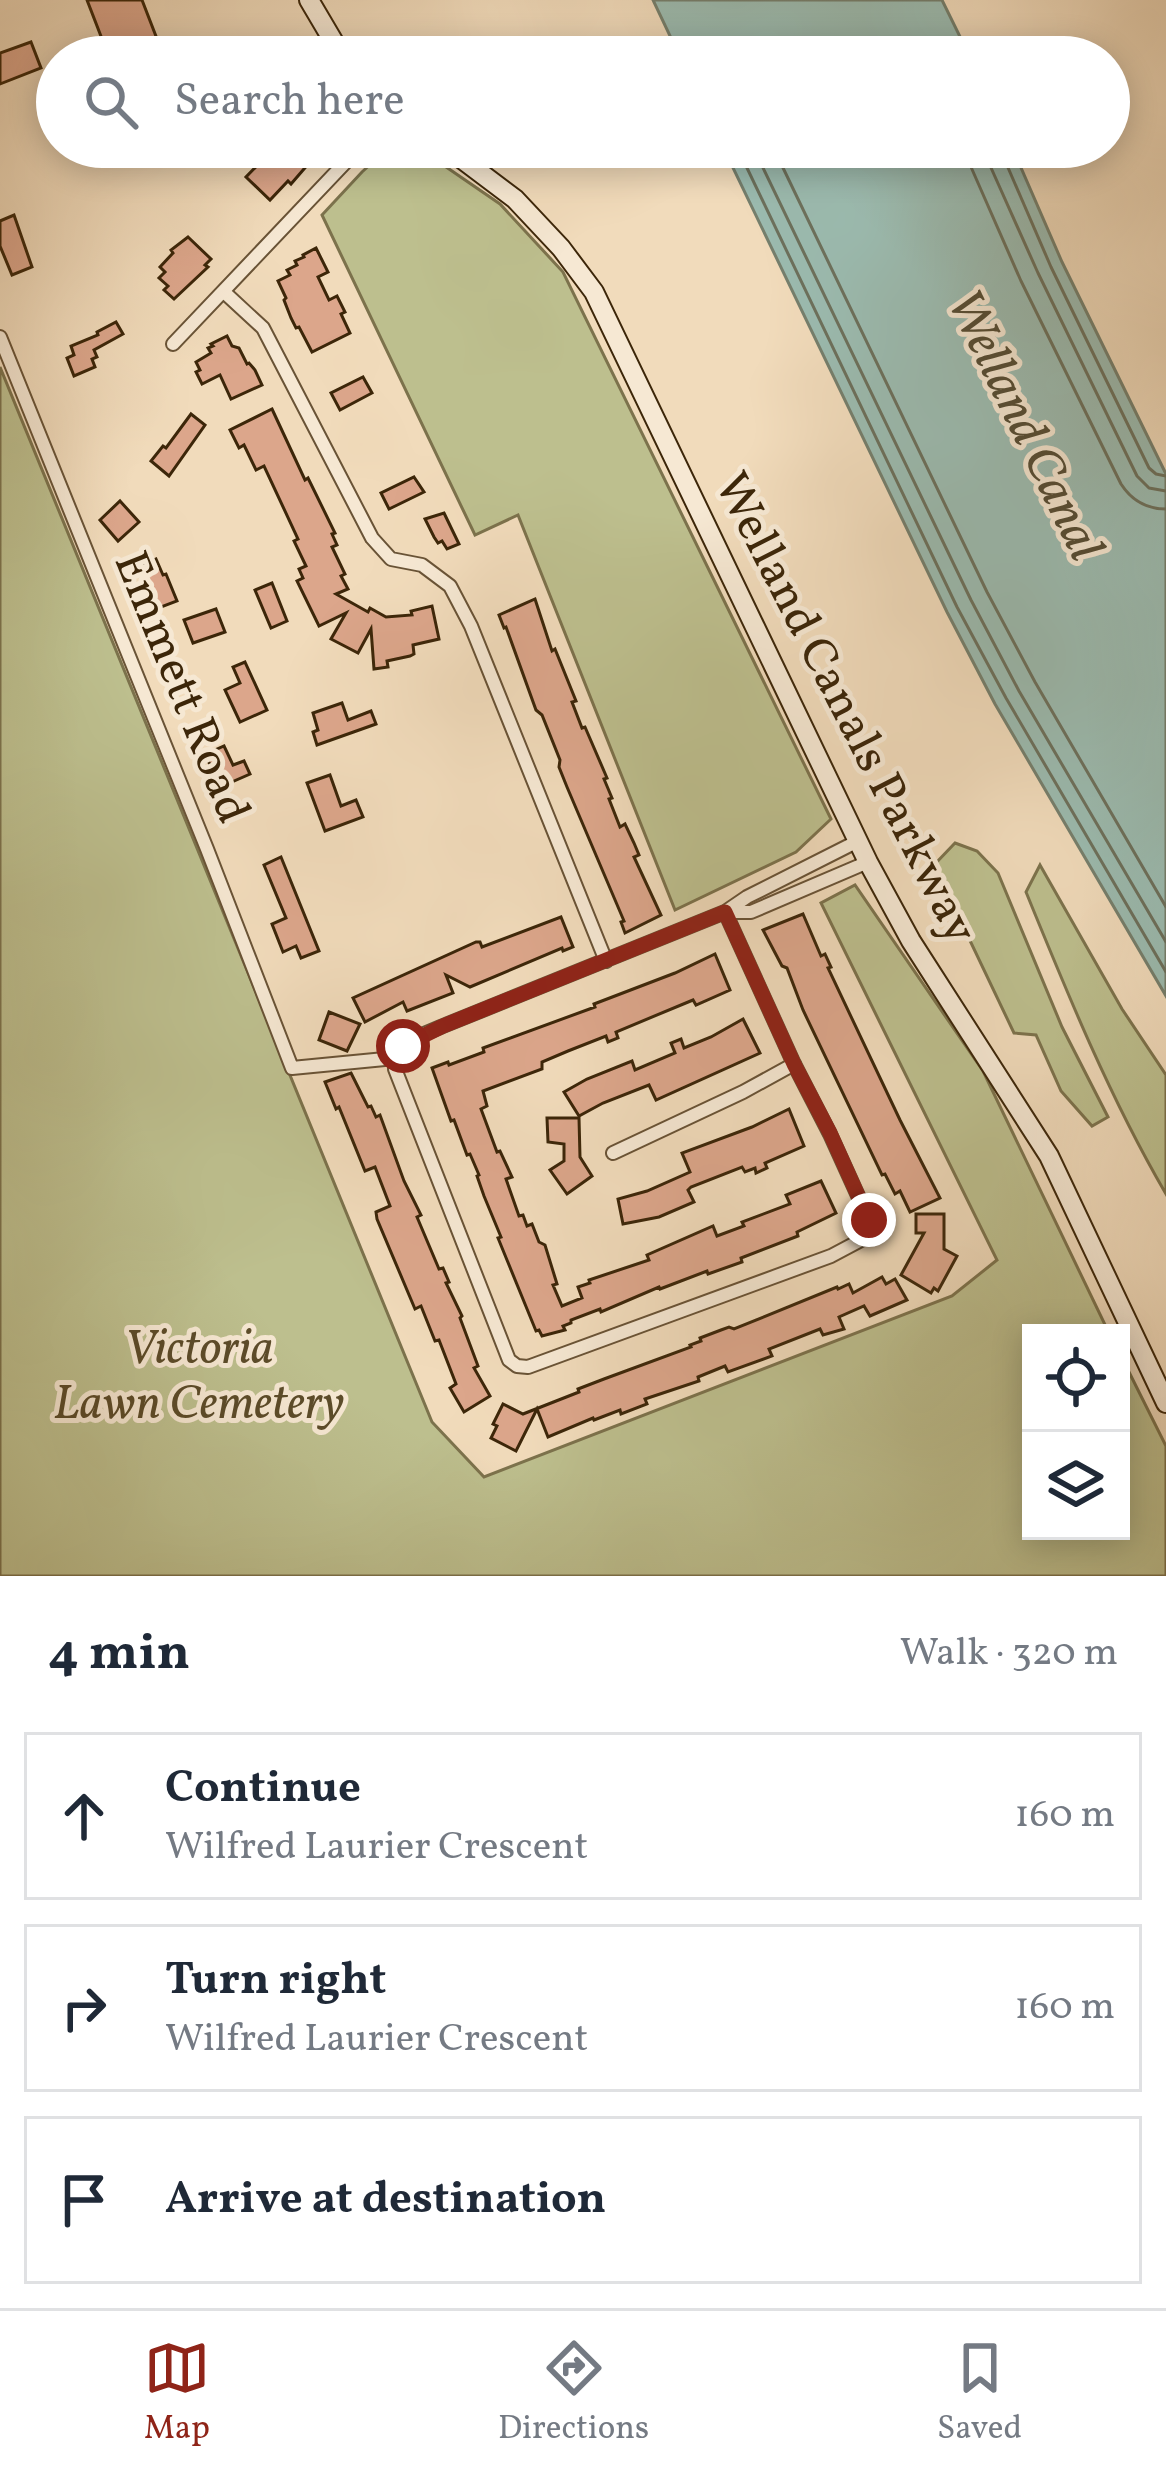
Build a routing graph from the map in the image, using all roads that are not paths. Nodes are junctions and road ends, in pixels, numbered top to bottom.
1 (309, 0) edge
2 (330, 36) edge
3 (340, 168) edge
4 (474, 168) edge
5 (224, 292) junction
6 (0, 337) edge
7 (173, 344) dead end
8 (858, 841) junction
9 (868, 862) junction
10 (725, 912) junction
11 (606, 961) junction
12 (394, 1058) junction
13 (794, 1064) junction
14 (613, 1153) dead end
15 (1166, 1403) edge

1 - 2 main road
3 - 5 street
4 - 8 main road, Welland Canals Parkway
5 - 7 street
5 - 11 street
6 - 12 street, Emmett Road
8 - 9 main road, Welland Canals Parkway
8 - 10 street
9 - 10 street
9 - 15 main road, Welland Canals Parkway
10 - 11 street
10 - 13 street
11 - 12 street
12 - 13 street
13 - 14 street

